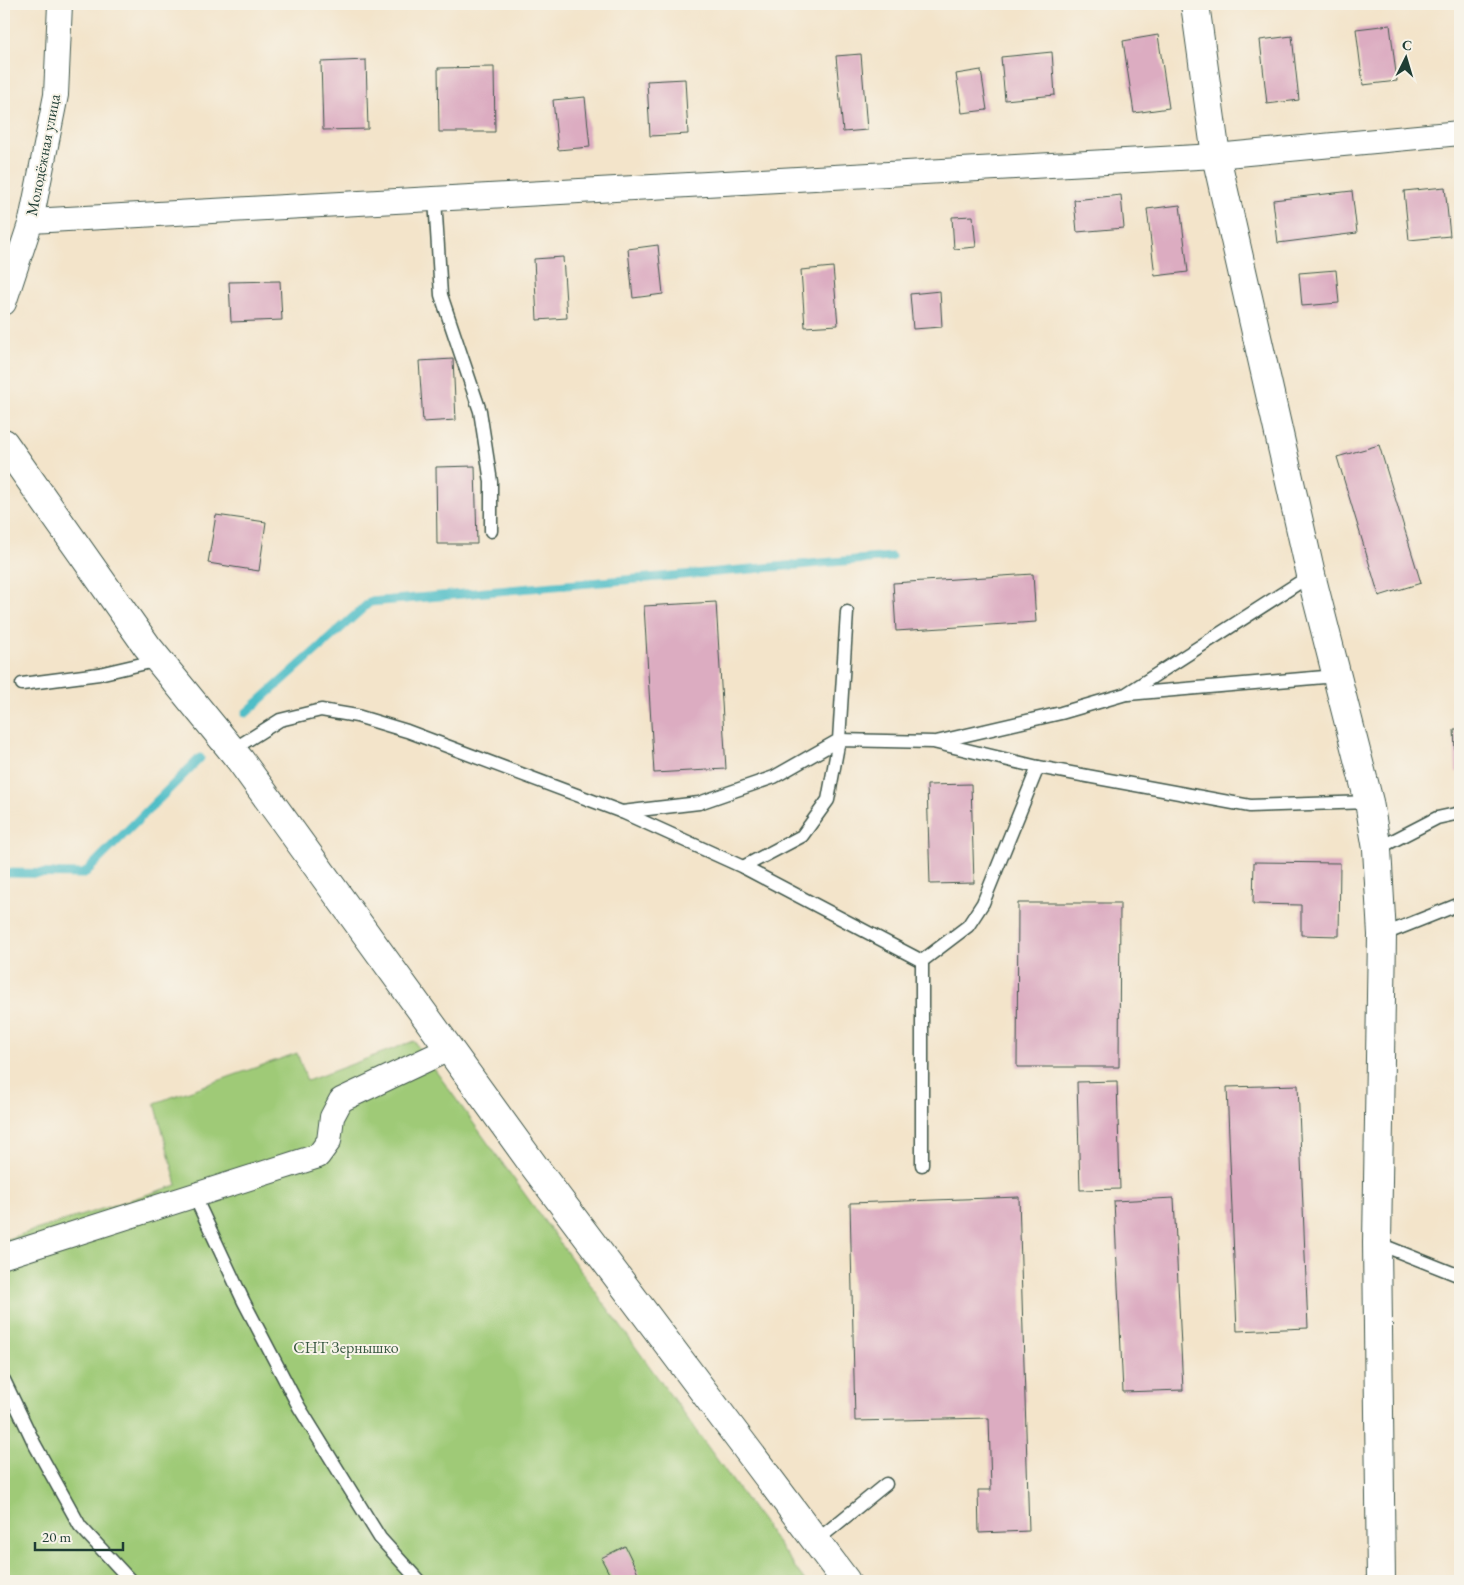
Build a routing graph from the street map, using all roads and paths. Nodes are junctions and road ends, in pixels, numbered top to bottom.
1 (60, 4) edge
2 (1194, 4) edge
3 (1460, 133) edge
4 (1216, 156) junction
5 (435, 199) junction
6 (31, 220) junction
7 (4, 300) edge
8 (4, 443) edge
9 (491, 530) dead end
10 (1311, 575) junction
11 (847, 612) dead end
12 (159, 660) junction
13 (1336, 676) junction
14 (22, 684) dead end
15 (1126, 694) junction
16 (839, 740) junction
17 (933, 742) junction
18 (232, 750) junction
19 (1038, 767) junction
20 (1369, 802) junction
21 (622, 812) junction
22 (1460, 813) edge
23 (1377, 849) junction
24 (743, 868) junction
25 (1460, 904) edge
26 (1382, 935) junction
27 (922, 961) junction
28 (449, 1049) junction
29 (922, 1165) dead end
30 (194, 1195) junction
31 (1376, 1243) junction
32 (4, 1256) edge
33 (1460, 1276) edge
34 (4, 1380) edge
35 (886, 1484) dead end
36 (816, 1541) junction
37 (131, 1581) edge
38 (419, 1581) edge
39 (846, 1581) edge
40 (1381, 1581) edge

1 - 6 street, Молодёжная улица
2 - 4 street
3 - 4 street
4 - 5 street
4 - 10 street
5 - 6 street
5 - 9 lane
6 - 7 street, Молодёжная улица
8 - 12 street
10 - 13 street
10 - 15 lane
11 - 16 lane
12 - 14 lane
12 - 18 street
13 - 15 lane
13 - 20 street
15 - 17 lane
16 - 17 lane
16 - 21 lane
16 - 24 lane
17 - 19 lane
18 - 21 lane
18 - 28 street
19 - 20 lane
19 - 27 lane
20 - 23 street
21 - 24 lane
22 - 23 lane
23 - 26 street
24 - 27 lane
25 - 26 lane
26 - 31 street
27 - 29 lane
28 - 30 street
28 - 36 street
30 - 32 street
30 - 38 lane
31 - 33 lane
31 - 40 street
34 - 37 lane
35 - 36 lane
36 - 39 street

